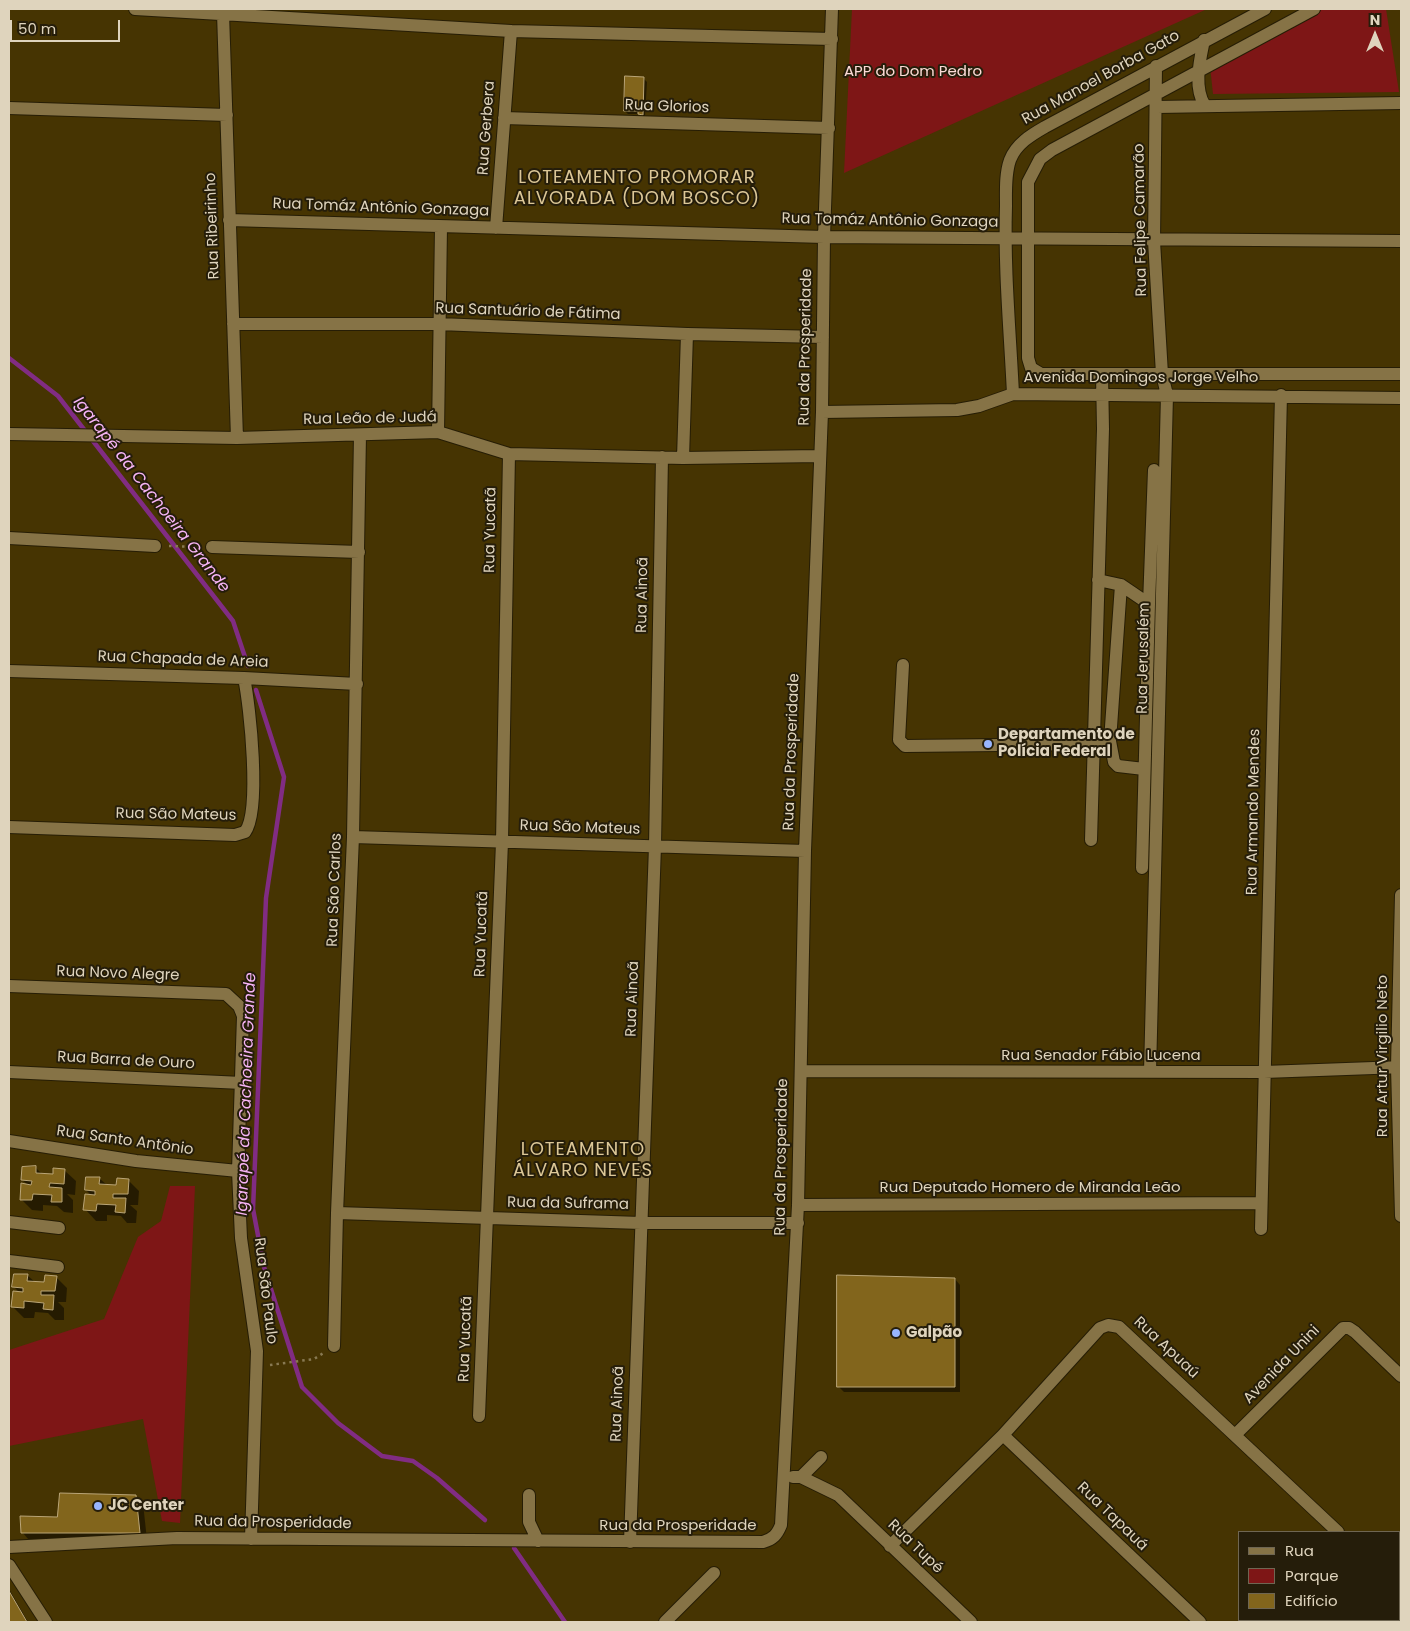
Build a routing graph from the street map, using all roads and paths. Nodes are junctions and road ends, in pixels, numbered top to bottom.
1 (135, 9) edge
2 (832, 9) edge
3 (1265, 9) edge
4 (1314, 9) edge
5 (224, 14) junction
6 (511, 31) junction
7 (832, 39) junction
8 (1204, 40) junction
9 (1156, 66) junction
10 (1198, 72) junction
11 (1157, 101) junction
12 (1401, 103) edge
13 (1205, 106) junction
14 (9, 108) edge
15 (227, 115) junction
16 (504, 118) junction
17 (829, 128) junction
18 (229, 220) junction
19 (441, 227) junction
20 (496, 228) junction
21 (824, 237) junction
22 (1027, 239) junction
23 (1004, 240) junction
24 (1154, 241) junction
25 (1401, 241) edge
26 (232, 324) junction
27 (439, 324) junction
28 (687, 334) junction
29 (823, 336) junction
30 (1102, 374) junction
31 (1162, 374) junction
32 (1401, 374) edge
33 (1013, 394) junction
34 (1102, 395) junction
35 (1167, 395) junction
36 (1281, 395) junction
37 (1401, 398) edge
38 (822, 412) junction
39 (438, 432) junction
40 (9, 434) edge
41 (360, 435) junction
42 (237, 438) junction
43 (509, 454) junction
44 (819, 456) junction
45 (662, 457) junction
46 (684, 458) junction
47 (1154, 470) dead end
48 (9, 538) edge
49 (155, 546) joint
50 (212, 548) joint
51 (359, 552) junction
52 (1098, 580) junction
53 (1121, 585) junction
54 (1149, 604) junction
55 (903, 665) dead end
56 (9, 671) edge
57 (244, 678) junction
58 (357, 684) junction
59 (1110, 741) junction
60 (1094, 744) junction
61 (1144, 769) junction
62 (9, 826) edge
63 (353, 837) junction
64 (1091, 840) dead end
65 (502, 842) junction
66 (655, 846) junction
67 (805, 851) junction
68 (1142, 868) dead end
69 (1401, 895) edge
70 (9, 986) edge
71 (226, 994) joint
72 (1399, 1067) edge
73 (801, 1071) junction
74 (9, 1072) edge
75 (1150, 1072) junction
76 (1264, 1072) junction
77 (242, 1083) junction
78 (9, 1141) edge
79 (238, 1171) junction
80 (1261, 1203) junction
81 (798, 1204) junction
82 (337, 1213) junction
83 (1401, 1216) edge
84 (487, 1219) junction
85 (9, 1222) edge
86 (641, 1222) junction
87 (798, 1224) junction
88 (59, 1228) dead end
89 (1261, 1229) dead end
90 (9, 1261) edge
91 (58, 1267) dead end
92 (334, 1346) dead end
93 (314, 1359) dead end
94 (282, 1364) dead end
95 (1401, 1376) edge
96 (479, 1416) dead end
97 (1003, 1435) junction
98 (1235, 1435) junction
99 (821, 1456) dead end
100 (801, 1477) junction
101 (784, 1478) junction
102 (529, 1495) dead end
103 (1337, 1531) edge
104 (251, 1540) junction
105 (535, 1541) junction
106 (630, 1542) junction
107 (890, 1546) junction
108 (9, 1547) edge
109 (9, 1566) edge
110 (714, 1573) dead end
111 (46, 1622) edge
112 (665, 1622) edge
113 (970, 1622) edge
114 (1200, 1622) edge

1 - 5 street
2 - 7 street, Rua da Prosperidade
3 - 8 street, Rua Manoel Borba Gato
4 - 10 street
5 - 6 street
5 - 15 street, Rua Ribeirinho
6 - 7 street
6 - 16 street, Rua Gerbera
7 - 17 street, Rua da Prosperidade
8 - 9 street, Rua Manoel Borba Gato
8 - 10 street
9 - 11 street, Rua Felipe Camarão
9 - 23 street, Rua Manoel Borba Gato
10 - 11 street
10 - 13 street
11 - 13 street
11 - 22 street
11 - 24 street, Rua Felipe Camarão
12 - 13 street
14 - 15 street
15 - 18 street, Rua Ribeirinho
16 - 17 street, Rua Glorios
16 - 20 street, Rua Gerbera
17 - 21 street, Rua da Prosperidade
18 - 19 street, Rua Tomáz Antônio Gonzaga
18 - 26 street, Rua Ribeirinho
19 - 20 street, Rua Tomáz Antônio Gonzaga
19 - 27 street
20 - 21 street, Rua Tomáz Antônio Gonzaga
21 - 23 street, Rua Tomáz Antônio Gonzaga
21 - 29 street, Rua da Prosperidade
22 - 23 street, Rua Tomáz Antônio Gonzaga
22 - 24 street, Rua Tomáz Antônio Gonzaga
22 - 30 street, Avenida Domingos Jorge Velho
23 - 33 street, Rua Manoel Borba Gato
24 - 25 street, Rua Tomáz Antônio Gonzaga
24 - 31 street, Rua Felipe Camarão
26 - 27 street, Rua Santuário de Fátima
26 - 42 street, Rua Ribeirinho
27 - 28 street, Rua Santuário de Fátima
27 - 39 street
28 - 29 street, Rua Santuário de Fátima
28 - 46 street
29 - 38 street, Rua da Prosperidade
30 - 31 street, Avenida Domingos Jorge Velho
30 - 34 street
31 - 32 street, Avenida Domingos Jorge Velho
31 - 35 street, Rua Felipe Camarão
33 - 34 street, Avenida Domingos Jorge Velho
33 - 38 street, Avenida Domingos Jorge Velho
34 - 35 street, Avenida Domingos Jorge Velho
34 - 52 street
35 - 36 street, Avenida Domingos Jorge Velho
35 - 75 street, Rua Jerusalém
36 - 37 street, Avenida Domingos Jorge Velho
36 - 76 street, Rua Armando Mendes
38 - 44 street, Rua da Prosperidade
39 - 41 street, Rua Leão de Judá
39 - 43 street, Rua Leão de Judá
40 - 42 street, Rua Leão de Judá
41 - 42 street, Rua Leão de Judá
41 - 51 street, Rua São Carlos
43 - 45 street, Rua Leão de Judá
43 - 65 street, Rua Yucatã
44 - 46 street, Rua Leão de Judá
44 - 67 street, Rua da Prosperidade
45 - 46 street, Rua Leão de Judá
45 - 66 street, Rua Ainoã
47 - 54 street
48 - 49 street
49 - 50 path
50 - 51 street
51 - 58 street, Rua São Carlos
52 - 53 street
52 - 60 street
53 - 54 street
53 - 59 street
54 - 61 street
55 - 60 street
56 - 57 street, Rua Chapada de Areia
57 - 58 street, Rua Chapada de Areia
57 - 62 street, Rua São Mateus
58 - 63 street, Rua São Carlos
59 - 60 street
59 - 61 street
60 - 64 street
61 - 68 street
63 - 65 street, Rua São Mateus
63 - 82 street, Rua São Carlos
65 - 66 street, Rua São Mateus
65 - 84 street, Rua Yucatã
66 - 67 street, Rua São Mateus
66 - 86 street, Rua Ainoã
67 - 73 street, Rua da Prosperidade
69 - 72 street, Rua Artur Virgilio Neto
70 - 71 street, Rua Novo Alegre
71 - 77 street, Rua São Paulo
72 - 76 street, Rua Senador Fábio Lucena
72 - 83 street, Rua Artur Virgilio Neto
73 - 75 street, Rua Senador Fábio Lucena
73 - 81 street, Rua da Prosperidade
74 - 77 street, Rua Barra de Ouro
75 - 76 street, Rua Senador Fábio Lucena
76 - 80 street, Rua Armando Mendes
77 - 79 street, Rua São Paulo
78 - 79 street, Rua Santo Antônio
79 - 104 street, Rua São Paulo
80 - 81 street, Rua Deputado Homero de Miranda Leão
80 - 89 street, Rua Armando Mendes
81 - 87 street, Rua da Prosperidade
82 - 84 street, Rua da Suframa
82 - 92 street, Rua São Carlos
84 - 86 street, Rua da Suframa
84 - 96 street, Rua Yucatã
85 - 88 street
86 - 87 street, Rua da Suframa
86 - 106 street, Rua Ainoã
87 - 101 street, Rua da Prosperidade
90 - 91 street
93 - 94 path
95 - 98 street, Avenida Unini
97 - 98 street, Rua Apuaú
97 - 107 street, Rua Apuaú
97 - 114 street, Rua Tapauá
98 - 103 street, Rua Apuaú
99 - 100 street
100 - 101 street
100 - 107 street, Rua Tupé
101 - 106 street, Rua da Prosperidade
102 - 105 street
104 - 105 street, Rua da Prosperidade
104 - 108 street, Rua da Prosperidade
105 - 106 street, Rua da Prosperidade
107 - 113 street, Rua Tupé
108 - 109 street, Rua da Prosperidade
109 - 111 street, Rua da Prosperidade
110 - 112 street

